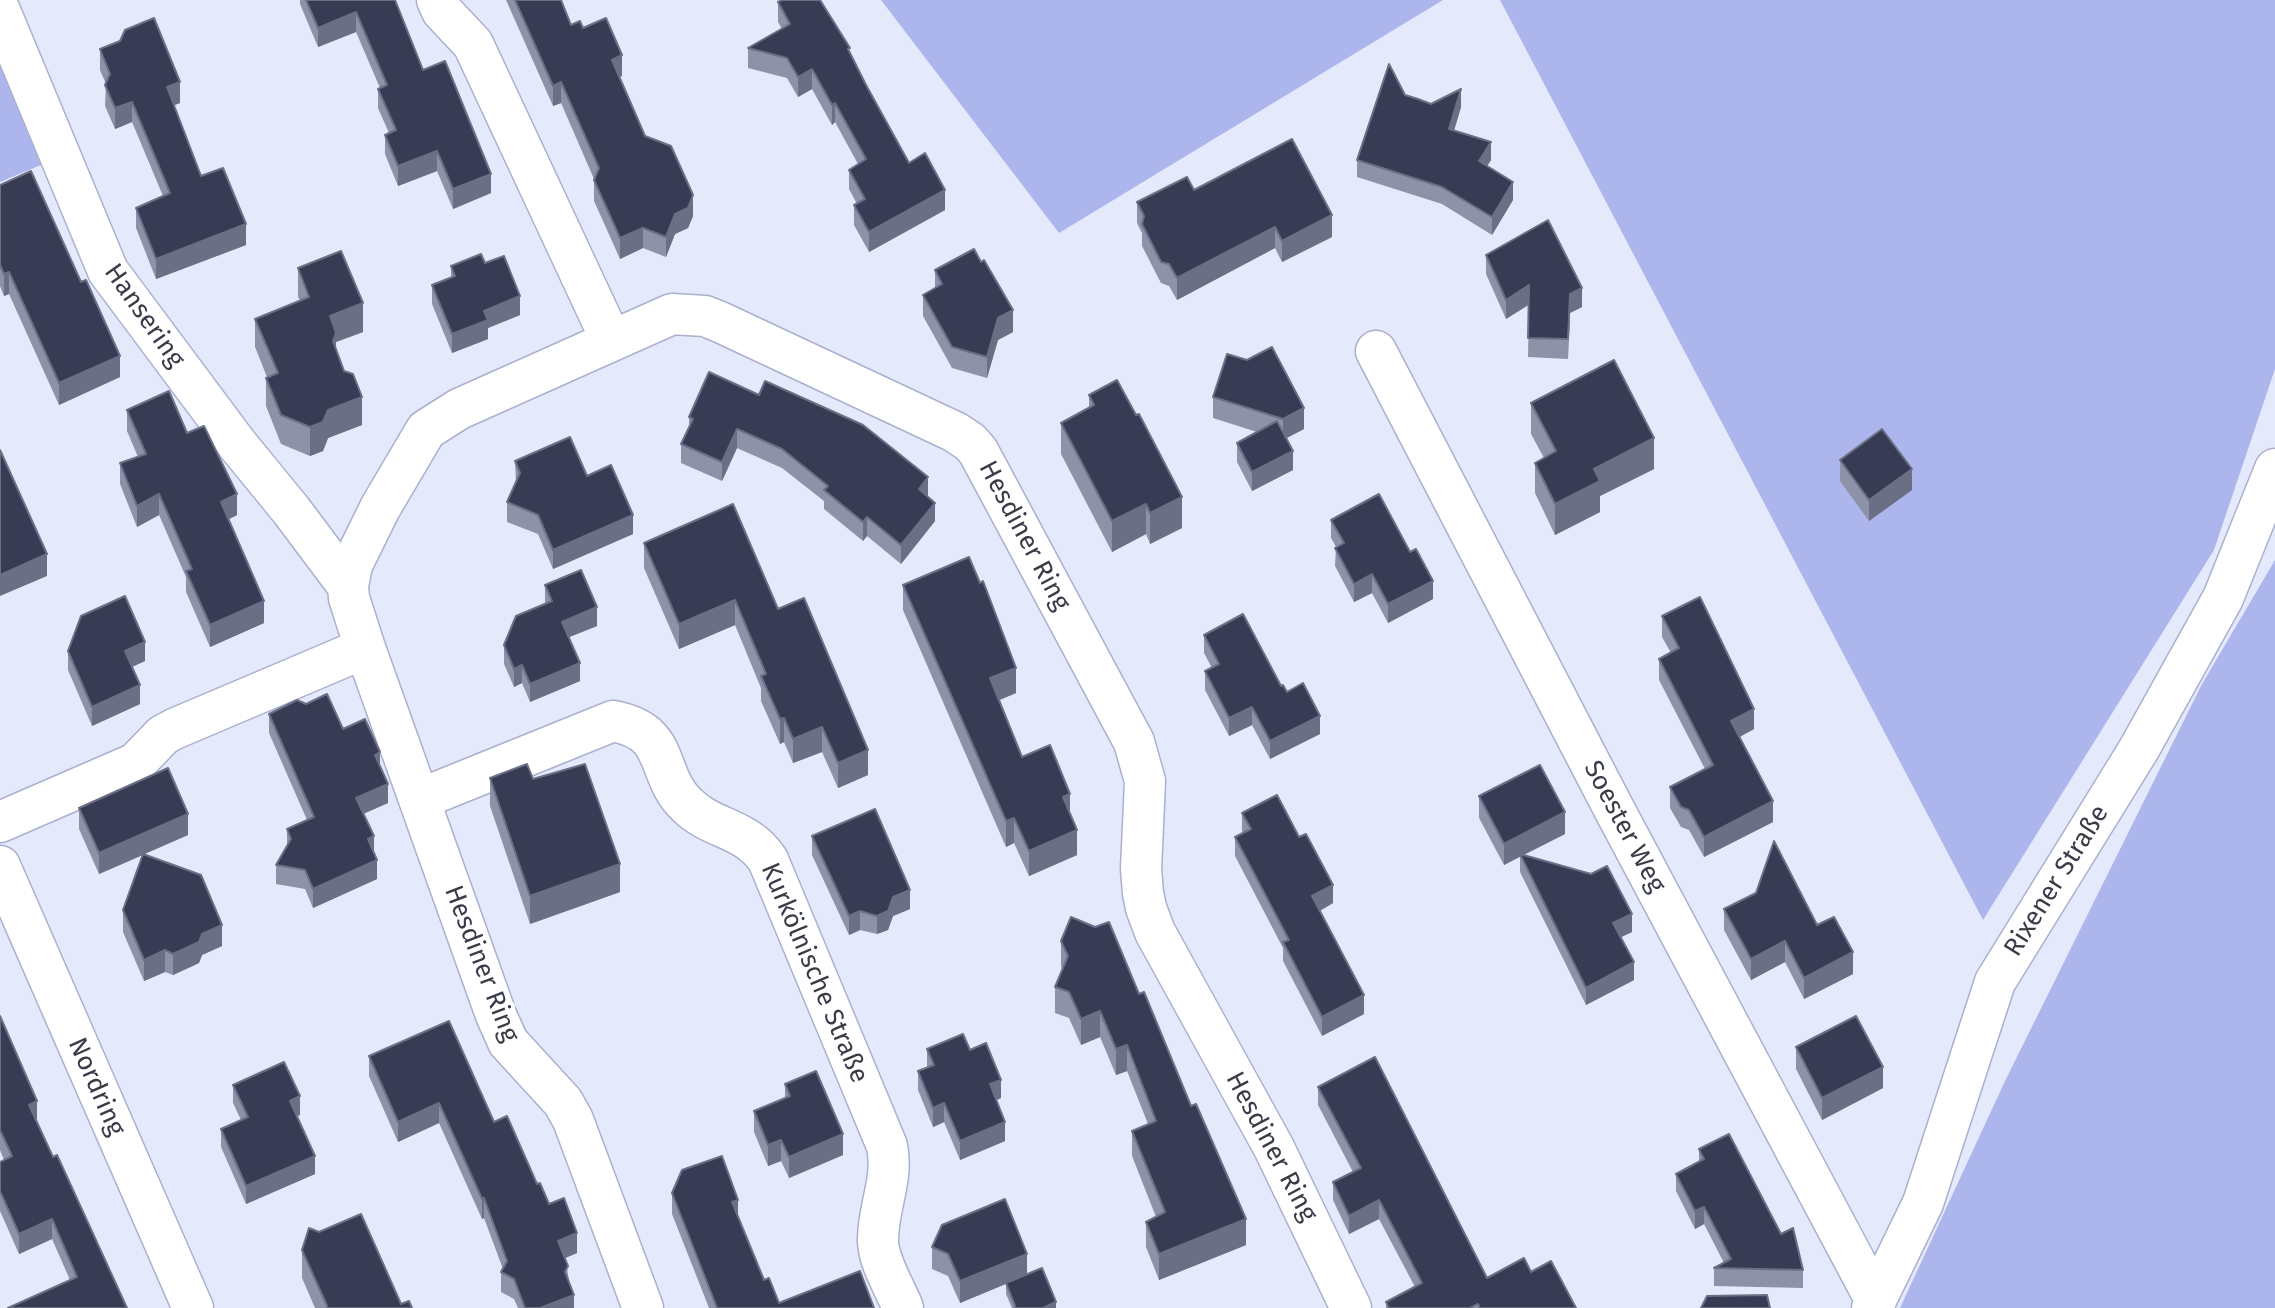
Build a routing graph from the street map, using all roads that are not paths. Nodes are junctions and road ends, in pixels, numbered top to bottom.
1 (437, 0) edge
2 (0, 11) edge
3 (611, 340) junction
4 (1376, 351) dead end
5 (2275, 469) edge
6 (348, 586) junction
7 (365, 648) junction
8 (420, 799) junction
9 (0, 822) edge
10 (0, 866) edge
11 (1874, 1304) edge
12 (193, 1308) edge
13 (643, 1308) edge
14 (903, 1308) edge
15 (1351, 1308) edge

1 - 3 street
2 - 6 street, Hansering
3 - 6 street, Hesdiner Ring
3 - 15 street, Hesdiner Ring
4 - 11 street, Soester Weg
5 - 11 street, Rixener Straße
6 - 7 street, Hesdiner Ring
7 - 8 street, Hesdiner Ring
7 - 9 street
8 - 13 street, Hesdiner Ring
8 - 14 street, Kurkölnische Straße
10 - 12 street, Nordring

